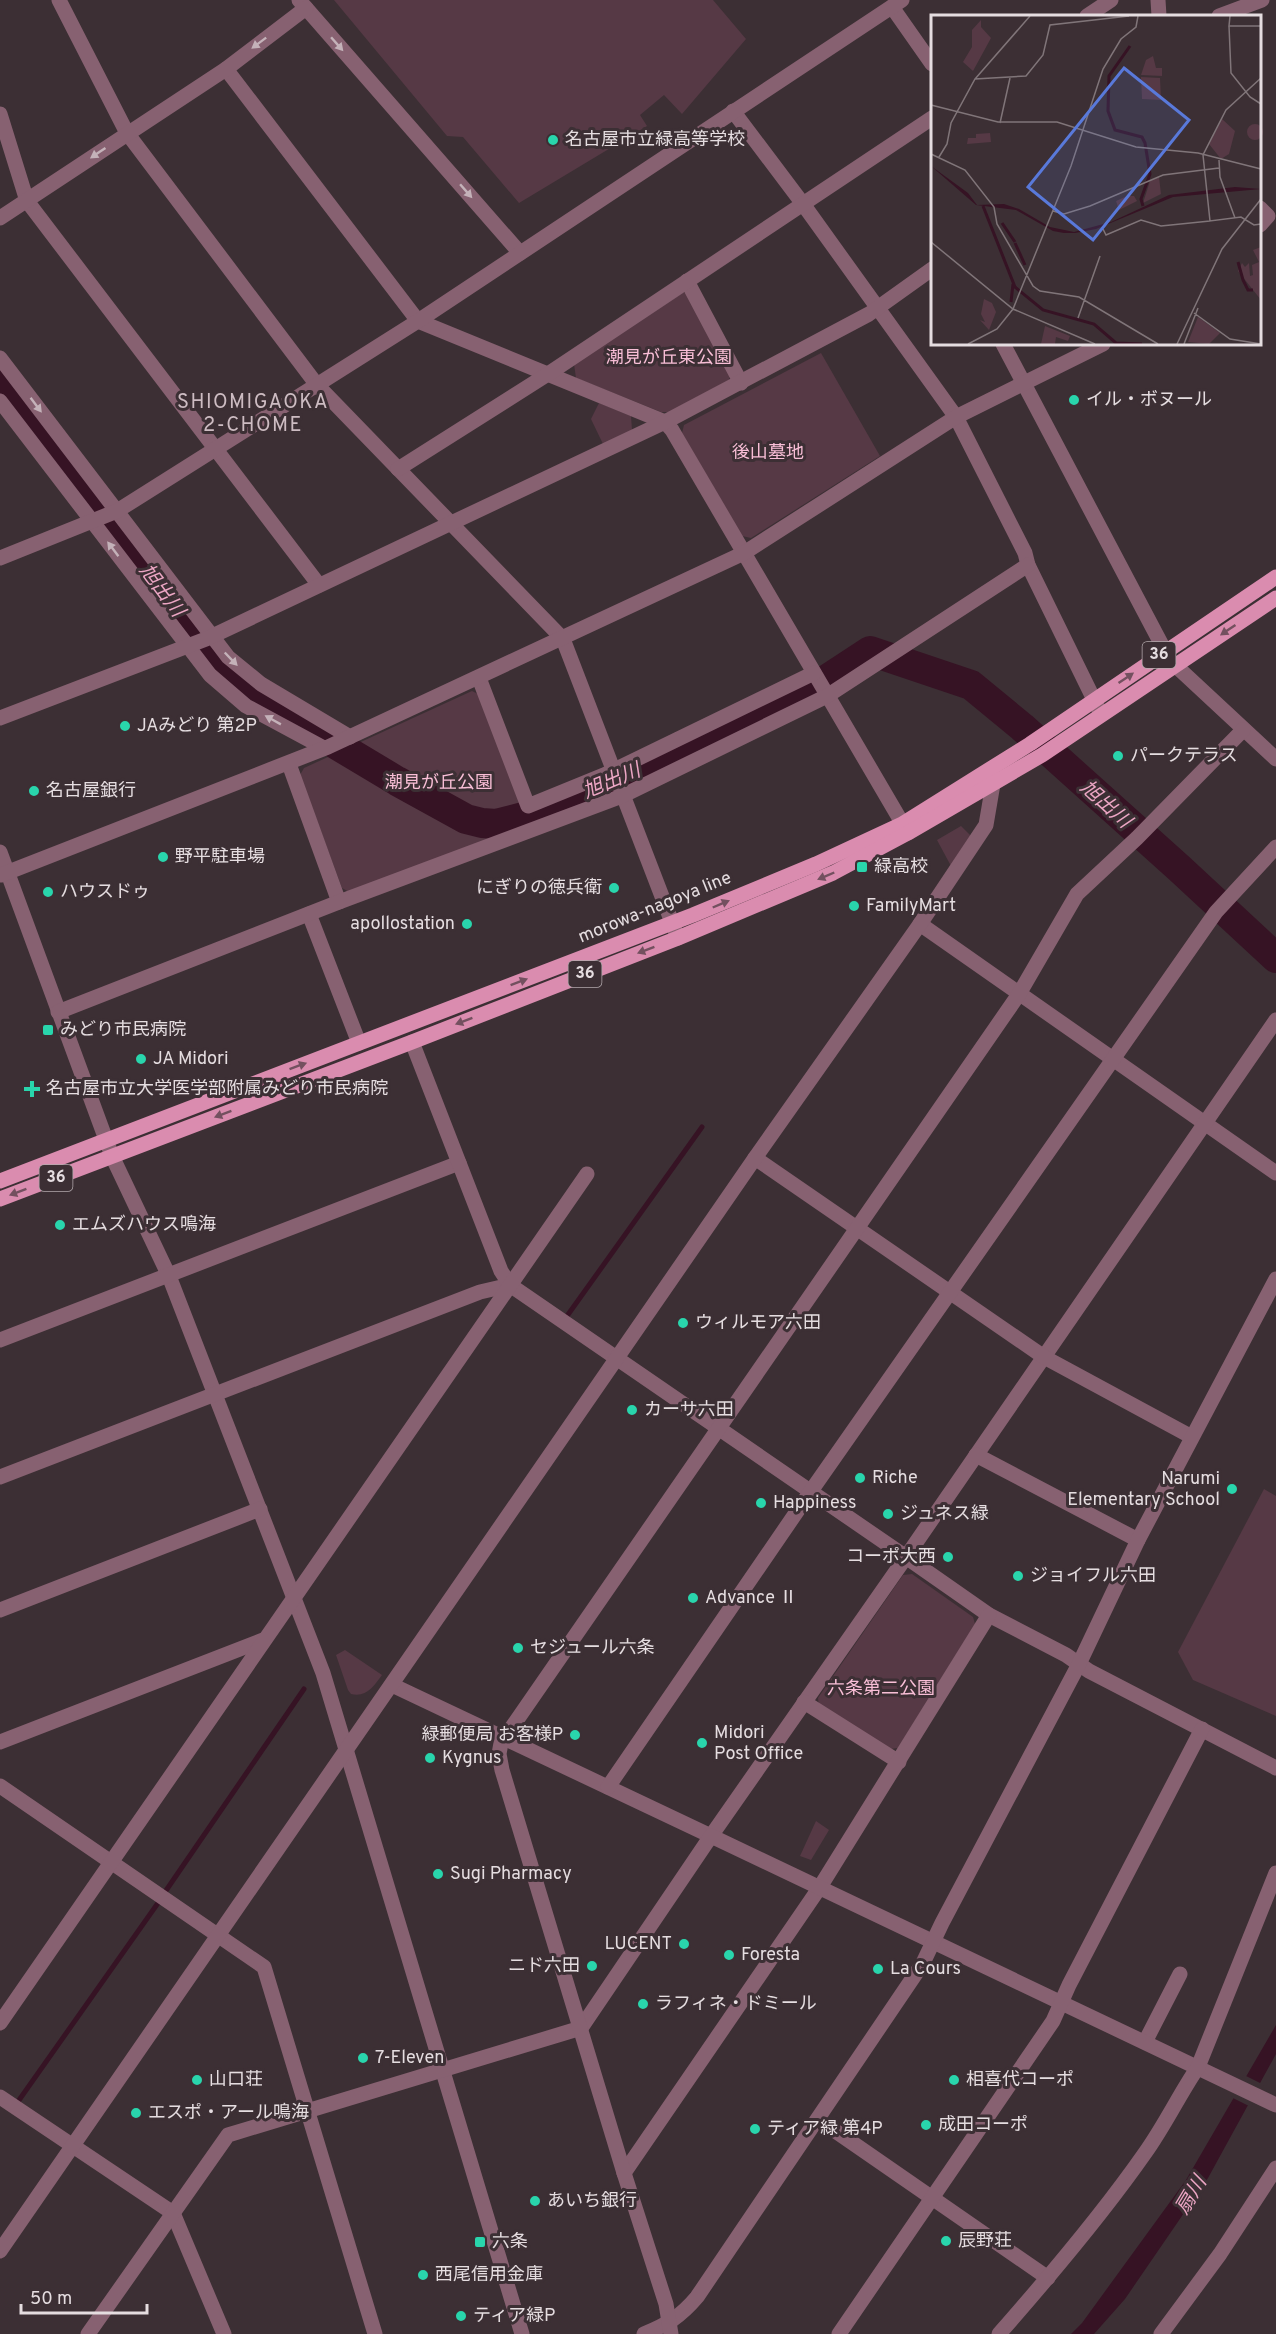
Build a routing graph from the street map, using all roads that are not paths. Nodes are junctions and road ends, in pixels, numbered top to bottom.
1 (59, 0) edge
2 (1112, 0) edge
3 (1158, 0) edge
4 (1262, 0) edge
5 (897, 3) edge
6 (302, 4) edge
7 (1088, 15) edge
8 (1159, 15) edge
9 (1222, 15) edge
10 (931, 61) edge
11 (226, 69) junction
12 (733, 111) junction
13 (0, 114) edge
14 (931, 119) edge
15 (127, 133) junction
16 (27, 201) junction
17 (803, 204) junction
18 (0, 218) edge
19 (520, 253) junction
20 (931, 270) edge
21 (687, 281) junction
22 (879, 309) junction
23 (418, 321) junction
24 (1004, 345) edge
25 (1098, 345) edge
26 (1081, 348) edge
27 (0, 358) edge
28 (548, 374) junction
29 (741, 383) junction
30 (1024, 384) junction
31 (317, 385) junction
32 (2, 406) edge
33 (956, 417) junction
34 (665, 422) junction
35 (215, 450) junction
36 (398, 469) junction
37 (105, 517) junction
38 (450, 524) junction
39 (744, 553) junction
40 (0, 558) edge
41 (1029, 565) junction
42 (1276, 577) edge
43 (319, 585) junction
44 (1276, 598) edge
45 (562, 639) junction
46 (200, 641) junction
47 (1166, 651) junction
48 (1176, 666) junction
49 (478, 678) junction
50 (820, 684) junction
51 (1094, 700) junction
52 (1101, 714) junction
53 (0, 718) edge
54 (1243, 730) junction
55 (347, 738) junction
56 (326, 748) junction
57 (1276, 759) edge
58 (289, 764) junction
59 (992, 777) junction
60 (617, 782) junction
61 (905, 829) junction
62 (1276, 847) edge
63 (0, 852) edge
64 (4, 874) edge
65 (339, 902) junction
66 (309, 914) junction
67 (920, 924) junction
68 (675, 930) junction
69 (1019, 994) junction
70 (58, 1012) junction
71 (1276, 1020) edge
72 (412, 1042) junction
73 (359, 1043) junction
74 (1113, 1059) junction
75 (1206, 1123) junction
76 (106, 1139) junction
77 (112, 1156) junction
78 (755, 1158) junction
79 (459, 1163) junction
80 (1276, 1173) edge
81 (587, 1174) dead end
82 (0, 1181) edge
83 (0, 1199) edge
84 (856, 1228) junction
85 (169, 1276) junction
86 (1276, 1279) edge
87 (510, 1285) junction
88 (950, 1292) junction
89 (0, 1340) edge
90 (617, 1357) junction
91 (1044, 1357) junction
92 (216, 1395) junction
93 (719, 1427) junction
94 (1192, 1437) junction
95 (976, 1455) junction
96 (0, 1477) edge
97 (811, 1491) junction
98 (260, 1509) junction
99 (1138, 1540) junction
100 (906, 1557) junction
101 (294, 1598) junction
102 (0, 1610) edge
103 (989, 1615) junction
104 (264, 1640) junction
105 (1080, 1664) junction
106 (392, 1685) junction
107 (804, 1702) junction
108 (1203, 1729) junction
109 (504, 1738) junction
110 (0, 1742) edge
111 (346, 1750) junction
112 (899, 1762) junction
113 (1276, 1768) edge
114 (0, 1786) edge
115 (608, 1788) junction
116 (711, 1836) junction
117 (110, 1862) junction
118 (1276, 1873) edge
119 (820, 1887) junction
120 (217, 1936) junction
121 (934, 1941) junction
122 (1180, 1974) dead end
123 (1061, 2002) junction
124 (0, 2023) edge
125 (582, 2028) junction
126 (1145, 2042) junction
127 (1198, 2067) junction
128 (443, 2070) junction
129 (0, 2097) edge
130 (1276, 2105) edge
131 (307, 2111) junction
132 (818, 2119) junction
133 (72, 2147) junction
134 (1276, 2168) edge
135 (624, 2173) junction
136 (932, 2199) junction
137 (173, 2213) junction
138 (0, 2251) edge
139 (1048, 2277) junction
140 (670, 2329) edge
141 (88, 2334) edge
142 (224, 2334) edge
143 (375, 2334) edge
144 (522, 2334) edge
145 (644, 2334) edge
146 (839, 2334) edge
147 (999, 2334) edge
148 (1161, 2334) edge

1 - 15 street
2 - 7 street
3 - 8 street
4 - 9 street
5 - 10 street
5 - 12 street
6 -> 11 street
6 -> 19 street
11 - 15 street
11 - 23 street
12 - 17 street
12 - 19 street
13 - 16 street
14 - 17 street
15 -> 16 street
15 - 31 street
16 - 18 street
16 - 35 street
17 - 21 street
17 - 22 street
19 - 23 street
20 - 22 street
21 - 28 street
21 - 29 street
22 - 29 street
22 - 33 street
23 - 28 street
23 - 31 street
24 - 30 street
25 - 26 street
26 - 30 street
27 -> 37 street
28 - 34 street
28 - 36 street
29 - 34 street
30 - 33 street
30 - 47 street
31 - 35 street
31 - 36 street
32 - 37 street
33 - 39 street
33 - 41 street
34 - 38 street
34 - 39 street
35 - 37 street
35 - 43 street
36 - 38 street
37 - 40 street
37 - 46 street
46 -> 37 street
38 - 43 street
38 - 45 street
39 - 45 street
39 - 50 street
41 - 50 street
41 - 51 street
42 - 47 main road, morowa-nagoya line / 36
43 - 46 street
44 -> 48 main road, morowa-nagoya line / 36
45 - 49 street
45 - 60 street
46 - 53 street
46 -> 55 street
56 -> 46 street
51 -> 47 main road, morowa-nagoya line / 36
48 - 52 main road, morowa-nagoya line / 36
48 - 54 street
49 - 55 street
49 - 60 street
50 - 60 street
50 - 60 street
50 - 61 street
51 - 52 street
51 - 59 main road, morowa-nagoya line / 36
52 - 59 main road, morowa-nagoya line / 36
54 - 57 street
54 - 69 street
55 - 56 street
56 - 58 street
58 - 64 street
58 - 65 street
59 - 61 main road, morowa-nagoya line / 36
59 - 67 street
60 - 65 street
60 - 68 street
61 - 68 main road, morowa-nagoya line / 36
62 - 74 street
63 - 64 street
64 - 70 street
65 - 66 street
66 - 70 street
66 - 73 street
67 - 69 street
67 - 78 street
68 -> 72 main road, morowa-nagoya line / 36
73 -> 68 main road, morowa-nagoya line / 36
69 - 74 street
69 - 84 street
70 - 76 street
71 - 75 street
72 -> 77 main road, morowa-nagoya line / 36
72 - 79 street
76 -> 73 main road, morowa-nagoya line / 36
74 - 75 street
74 - 88 street
75 - 80 street
75 - 91 street
76 - 77 street
76 - 82 main road, morowa-nagoya line / 36
77 -> 83 main road, morowa-nagoya line / 36
77 - 85 street
78 - 84 street
78 - 90 street
79 - 85 street
79 - 87 street
81 - 87 street
84 - 88 street
84 - 93 street
85 - 89 street
85 - 92 street
86 - 94 street
87 - 90 street
87 - 92 street
87 - 101 street
88 - 91 street
88 - 97 street
90 - 93 street
90 - 106 street
91 - 94 street
91 - 95 street
92 - 96 street
92 - 98 street
93 - 97 street
93 - 109 street
94 - 99 street
95 - 99 street
95 - 100 street
97 - 100 street
97 - 115 street
98 - 101 street
98 - 102 street
99 - 105 street
100 - 103 street
100 - 107 street
101 - 104 street
101 - 111 street
103 - 105 street
103 - 112 street
104 - 110 street
104 - 117 street
105 - 108 street
105 - 121 street
106 - 109 street
106 - 111 street
107 - 112 street
107 - 116 street
108 - 113 street
108 - 123 street
109 - 115 street
109 - 125 street
111 - 120 street
111 - 128 street
112 - 119 street
114 - 117 street
115 - 116 street
116 - 119 street
116 - 125 street
117 - 120 street
117 - 124 street
118 - 127 street
119 - 121 street
119 - 135 street
120 - 131 street
120 - 133 street
121 - 123 street
121 - 132 street
122 - 126 street
123 - 126 street
123 - 136 street
125 - 128 street
125 - 135 street
126 - 127 street
127 - 130 street
127 - 139 street
128 - 131 street
128 - 144 street
129 - 133 street
131 - 137 street
131 - 143 street
132 - 136 street
132 - 140 street
133 - 137 street
133 - 138 street
134 - 148 street
135 - 140 street
136 - 139 street
136 - 146 street
137 - 141 street
137 - 142 street
139 - 147 street
140 - 145 street

